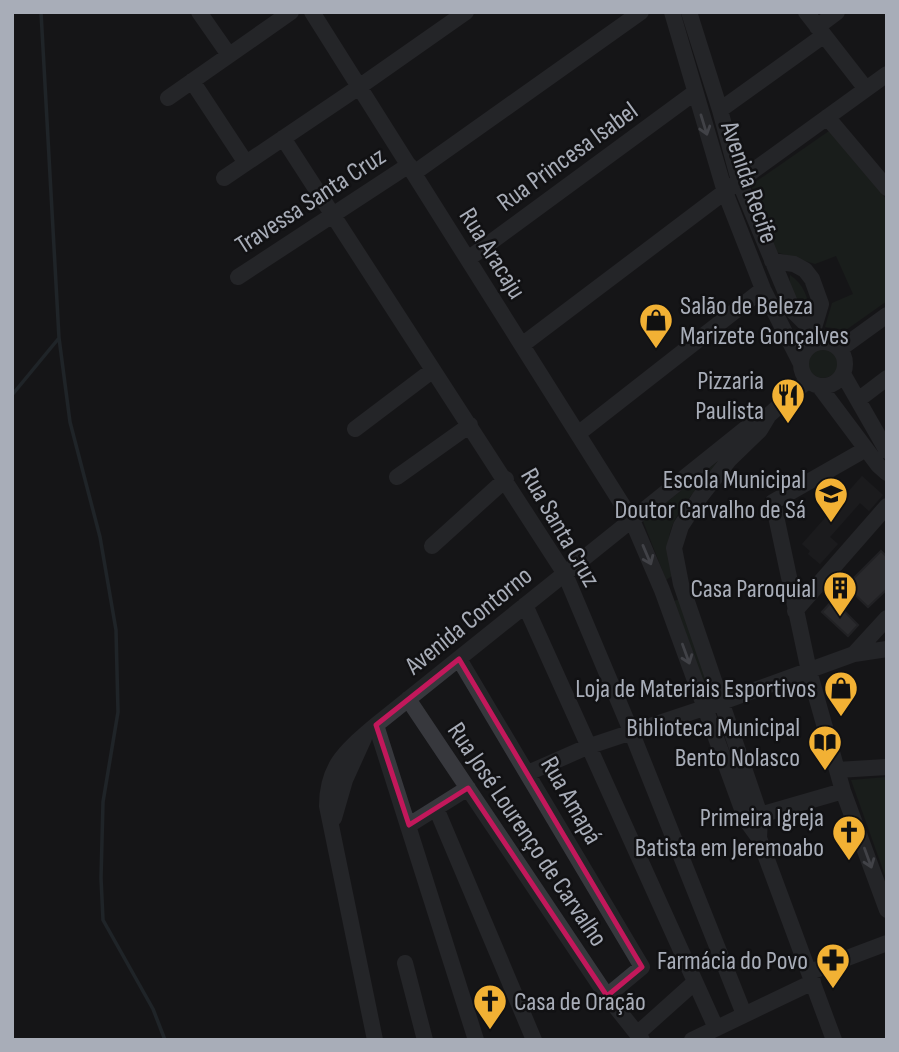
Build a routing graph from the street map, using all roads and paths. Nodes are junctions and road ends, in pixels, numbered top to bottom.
1 (199, 12) edge
2 (290, 12) edge
3 (312, 12) edge
4 (466, 12) edge
5 (641, 12) edge
6 (672, 12) edge
7 (806, 12) edge
8 (837, 12) edge
9 (690, 13) edge
10 (820, 32) junction
11 (229, 55) junction
12 (887, 74) edge
13 (192, 81) junction
14 (359, 88) junction
15 (866, 89) junction
16 (694, 93) junction
17 (168, 98) dead end
18 (720, 110) junction
19 (827, 117) junction
20 (283, 138) junction
21 (246, 163) junction
22 (411, 169) junction
23 (224, 178) dead end
24 (739, 181) junction
25 (887, 188) edge
26 (724, 192) junction
27 (334, 215) junction
28 (468, 259) junction
29 (772, 261) junction
30 (238, 277) dead end
31 (763, 289) junction
32 (887, 315) edge
33 (818, 336) junction
34 (522, 345) junction
35 (840, 349) junction
36 (800, 362) junction
37 (433, 370) junction
38 (843, 374) junction
39 (887, 379) edge
40 (813, 384) junction
41 (858, 400) junction
42 (769, 415) junction
43 (470, 425) junction
44 (355, 429) dead end
45 (579, 433) junction
46 (866, 449) junction
47 (887, 452) edge
48 (887, 473) edge
49 (397, 477) dead end
50 (506, 479) junction
51 (887, 506) edge
52 (632, 520) junction
53 (432, 546) dead end
54 (565, 573) junction
55 (681, 584) junction
56 (663, 590) junction
57 (525, 605) junction
58 (795, 611) junction
59 (887, 618) edge
60 (887, 649) edge
61 (854, 654) junction
62 (459, 659) junction
63 (809, 671) junction
64 (408, 699) junction
65 (722, 702) junction
66 (705, 708) junction
67 (371, 729) junction
68 (631, 731) junction
69 (587, 747) junction
70 (887, 766) edge
71 (837, 770) junction
72 (528, 773) junction
73 (468, 788) junction
74 (843, 791) junction
75 (436, 808) junction
76 (760, 816) junction
77 (409, 825) junction
78 (760, 838) junction
79 (887, 910) edge
80 (887, 943) edge
81 (405, 963) dead end
82 (812, 977) junction
83 (695, 982) junction
84 (607, 996) junction
85 (744, 1014) junction
86 (716, 1028) junction
87 (639, 1037) edge
88 (831, 1039) edge
89 (375, 1040) edge
90 (425, 1040) edge
91 (476, 1040) edge
92 (534, 1040) edge
93 (692, 1040) edge

1 - 11 street
2 - 11 street
3 - 14 street, Rua Aracaju
4 - 14 street
5 - 22 street, Travessa Santa Cruz
6 - 16 street, Avenida Recife
7 - 10 street
8 - 10 street
9 - 18 street, Avenida Recife
10 - 15 street
10 - 18 street
11 - 13 street
12 - 15 street
13 - 17 street
13 - 21 street
14 - 20 street
14 - 22 street, Rua Aracaju
15 - 19 street
16 -> 26 street, Avenida Recife
16 - 28 street, Rua Princesa Isabel
18 - 24 street, Avenida Recife
19 - 24 street
19 - 25 street
20 - 21 street
20 - 27 street, Rua Santa Cruz
21 - 23 street
22 - 27 street, Travessa Santa Cruz
22 - 28 street, Rua Aracaju
24 - 26 street
24 - 29 street, Avenida Recife
26 - 31 street, Avenida Recife
26 - 34 street
27 - 30 street, Travessa Santa Cruz
27 - 37 street, Rua Santa Cruz
28 - 34 street, Rua Aracaju
29 - 33 street, Avenida Recife
29 - 33 street
31 - 36 street, Avenida Recife
31 - 45 street
32 - 35 street
33 - 35 street
33 - 36 street
34 - 45 street, Rua Aracaju
35 - 38 street
36 - 40 street
37 - 43 street, Rua Santa Cruz
37 - 44 street
38 - 40 street
38 - 41 street
39 - 41 street
40 - 42 street
40 - 46 street
41 - 47 street
42 - 52 street, Avenida Contorno
42 - 55 street
43 - 49 street
43 - 50 street, Rua Santa Cruz
45 - 52 street, Rua Aracaju
46 - 48 street
46 - 58 street
50 - 53 street
50 - 54 street, Rua Santa Cruz
51 - 58 street
52 - 54 street, Avenida Contorno
52 -> 56 street, Rua Aracaju
54 - 57 street, Avenida Contorno
54 - 68 street, Rua Santa Cruz
55 - 56 street
55 - 65 street
56 -> 66 street, Rua Aracaju
57 - 62 street, Avenida Contorno
57 - 69 street
58 - 63 street
59 - 61 street
60 - 61 street
61 - 63 street
62 - 64 street, Avenida Contorno
62 - 72 street, Rua Amapá
63 - 65 street
63 - 71 street
64 - 67 street, Avenida Contorno
64 - 73 street, Rua José Lourenço de Carvalho
65 - 66 street
65 - 76 street
66 - 68 street
66 - 78 street, Rua Aracaju
67 - 77 street
67 - 89 street, Avenida Contorno
68 - 69 street
68 - 85 street, Rua Santa Cruz
69 - 72 street
69 - 83 street
70 - 71 street
71 - 74 street
72 - 84 street, Rua Amapá
73 - 75 street
73 - 84 street, Rua José Lourenço de Carvalho
74 - 76 street
74 -> 79 street
75 - 77 street
75 - 92 street
76 - 78 street
77 - 91 street
78 - 82 street
80 - 82 street
81 - 90 street
82 - 85 street
82 - 88 street
83 - 86 street
83 - 87 street
84 - 87 street, Rua José Lourenço de Carvalho
85 - 86 street
86 - 93 street

